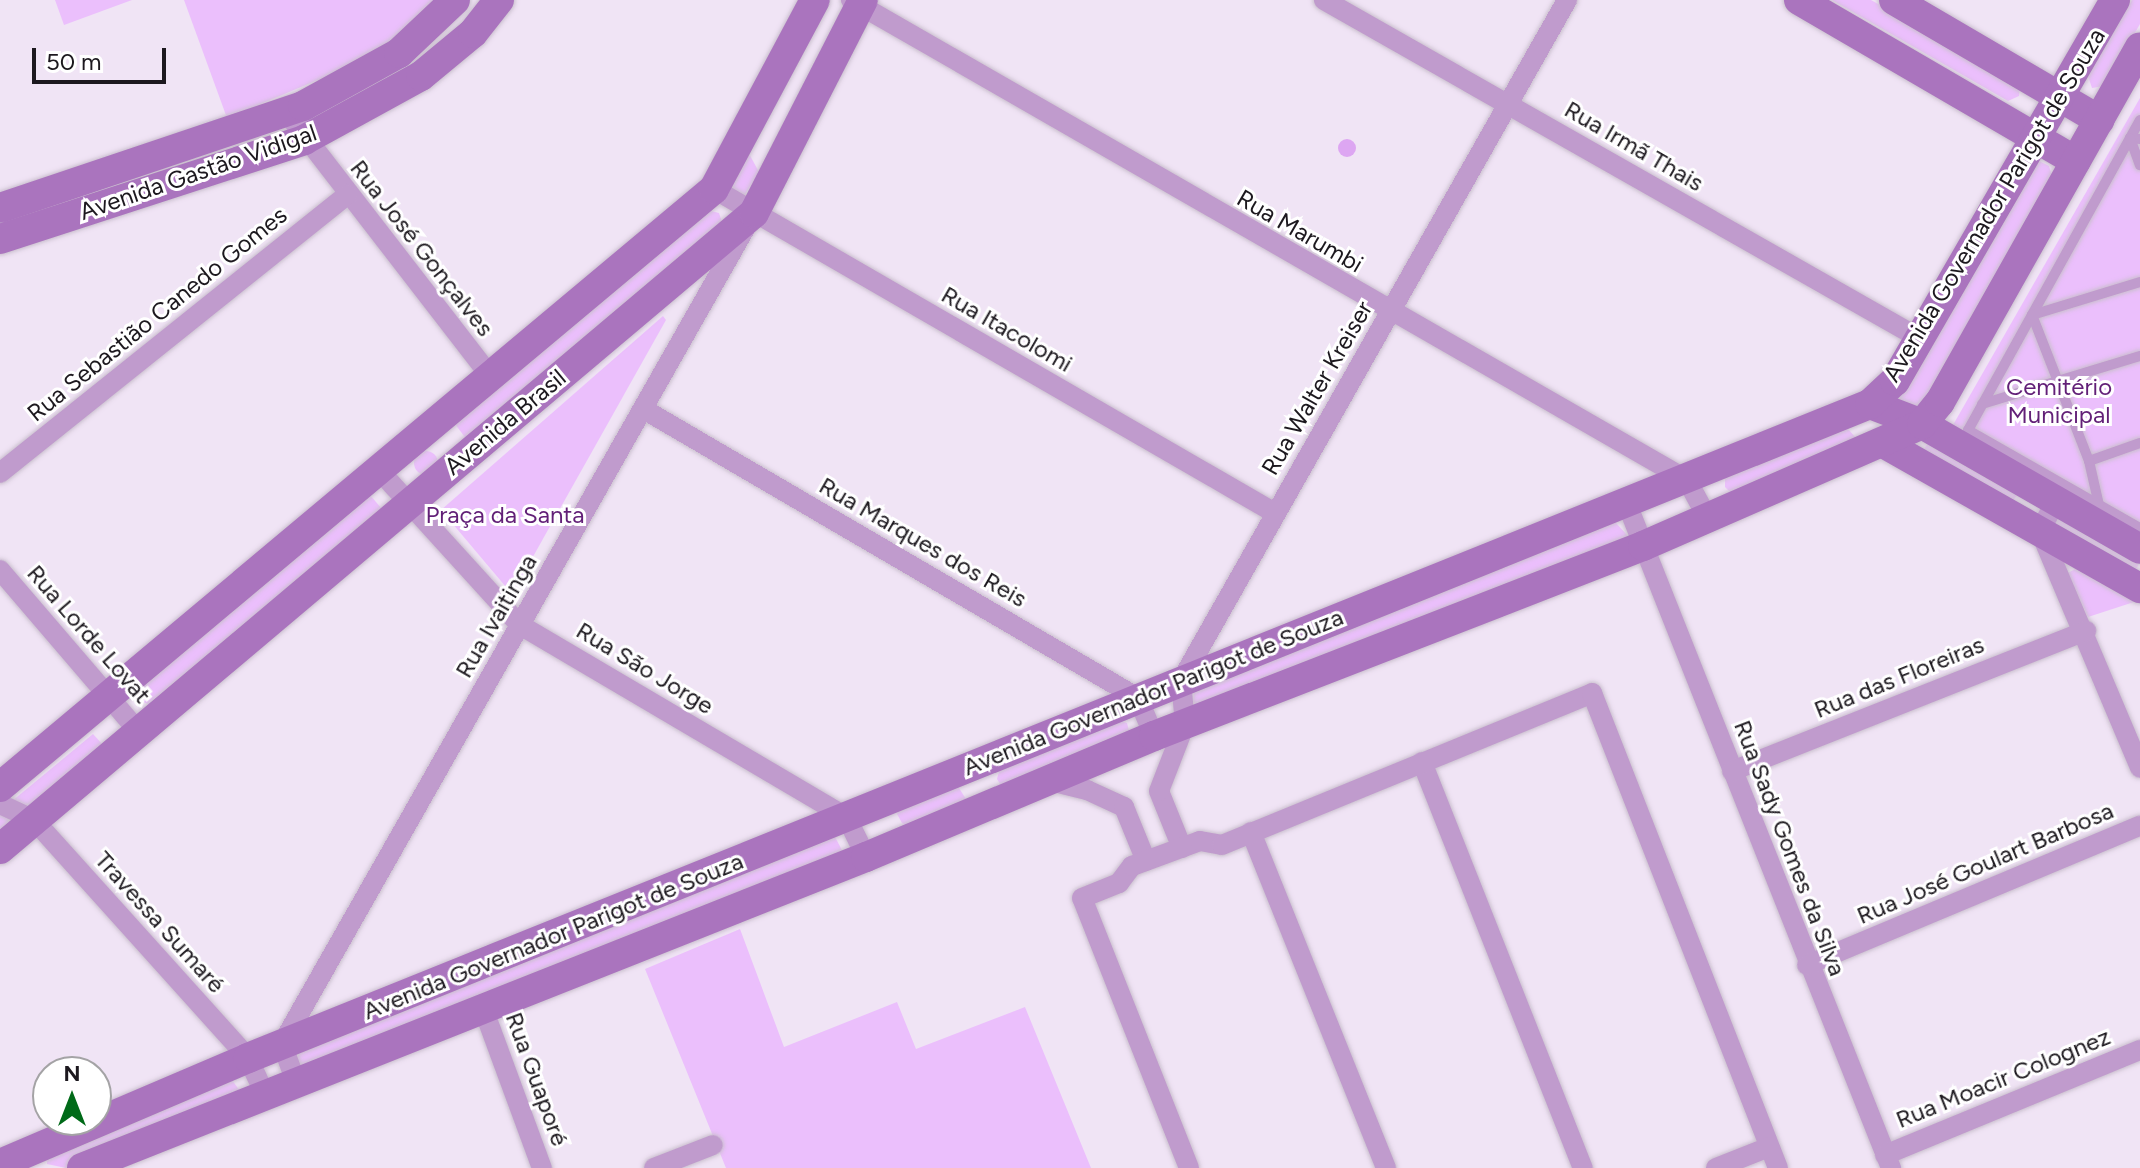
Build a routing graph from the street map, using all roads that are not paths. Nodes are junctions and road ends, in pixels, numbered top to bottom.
1 (455, 0) edge
2 (499, 0) edge
3 (815, 0) edge
4 (1324, 0) edge
5 (1567, 0) edge
6 (1799, 0) edge
7 (1894, 0) edge
8 (2115, 0) edge
9 (858, 2) edge
10 (2140, 47) edge
11 (2059, 97) junction
12 (1508, 105) junction
13 (287, 113) junction
14 (2099, 120) junction
15 (2140, 120) edge
16 (2036, 136) junction
17 (2135, 139) edge
18 (304, 140) junction
19 (2076, 161) junction
20 (2140, 165) edge
21 (714, 189) junction
22 (347, 195) junction
23 (0, 208) edge
24 (754, 213) junction
25 (0, 239) edge
26 (2140, 282) edge
27 (1390, 314) junction
28 (2032, 315) junction
29 (1919, 338) junction
30 (2140, 356) edge
31 (490, 376) junction
32 (2059, 382) junction
33 (1870, 404) junction
34 (1982, 404) junction
35 (448, 409) junction
36 (645, 410) junction
37 (1922, 424) junction
38 (2140, 443) edge
39 (1885, 444) junction
40 (468, 452) junction
41 (2089, 461) junction
42 (377, 468) junction
43 (0, 473) edge
44 (1687, 480) junction
45 (2055, 502) junction
46 (1627, 504) junction
47 (407, 505) junction
48 (2099, 505) junction
49 (1275, 513) junction
50 (1708, 519) junction
51 (2140, 528) edge
52 (2040, 531) junction
53 (1643, 546) junction
54 (2140, 549) edge
55 (0, 570) edge
56 (2140, 588) edge
57 (520, 625) junction
58 (2086, 631) junction
59 (1181, 681) junction
60 (108, 697) junction
61 (1138, 698) junction
62 (1185, 724) junction
63 (138, 731) junction
64 (1154, 736) junction
65 (1422, 762) junction
66 (2140, 768) edge
67 (1732, 771) junction
68 (1046, 780) junction
69 (0, 787) edge
70 (0, 804) edge
71 (847, 818) junction
72 (34, 820) junction
73 (2140, 826) edge
74 (1251, 832) junction
75 (1182, 848) junction
76 (0, 849) edge
77 (866, 857) junction
78 (1146, 861) junction
79 (1807, 965) junction
80 (483, 1008) junction
81 (282, 1044) junction
82 (2140, 1050) edge
83 (248, 1058) junction
84 (296, 1082) junction
85 (265, 1094) junction
86 (713, 1145) dead end
87 (1769, 1147) junction
88 (8, 1157) edge
89 (1888, 1162) edge
90 (82, 1168) edge
91 (542, 1168) edge
92 (654, 1168) edge
93 (1189, 1168) edge
94 (1386, 1168) edge
95 (1583, 1168) edge
96 (1716, 1168) edge
97 (1778, 1168) edge

1 - 13 street, Avenida Gastão Vidigal
2 - 18 street, Avenida Gastão Vidigal
3 - 21 street, Avenida Brasil
4 - 12 street, Rua Irmã Thais
5 - 12 street, Rua Walter Kreiser
6 - 16 street
7 - 11 street
8 - 11 street, Avenida Governador Parigot de Souza
9 - 24 street, Avenida Brasil
9 - 27 street, Rua Marumbi
10 - 14 street, Avenida Governador Parigot de Souza
11 - 14 street
11 - 16 street, Avenida Governador Parigot de Souza
12 - 27 street, Rua Walter Kreiser
12 - 29 street, Rua Irmã Thais
13 - 18 street, Rua José Gonçalves
13 - 23 street, Avenida Gastão Vidigal
14 - 19 street, Avenida Governador Parigot de Souza
15 - 17 lane
16 - 19 street
16 - 29 street, Avenida Governador Parigot de Souza
17 - 20 lane
17 - 28 lane
18 - 22 street, Rua José Gonçalves
18 - 25 street, Avenida Gastão Vidigal
19 - 37 street, Avenida Governador Parigot de Souza
21 - 24 street, Rua Itacolomi
21 - 31 street, Avenida Brasil
22 - 31 street, Rua José Gonçalves
22 - 43 street, Rua Sebastião Canedo Gomes
24 - 36 street, Rua Ivaitinga
24 - 40 street, Avenida Brasil
24 - 49 street, Rua Itacolomi
26 - 28 lane
27 - 44 street, Rua Marumbi
27 - 49 street, Rua Walter Kreiser
28 - 32 lane
28 - 34 lane
29 - 33 street, Avenida Governador Parigot de Souza
30 - 32 lane
31 - 35 street, Avenida Brasil
32 - 34 lane
32 - 41 lane
33 - 37 street
33 - 44 street, Avenida Governador Parigot de Souza
34 - 48 lane
35 - 40 street
35 - 42 street, Avenida Brasil
36 - 57 street, Rua Ivaitinga
36 - 61 street, Rua Marques dos Reis
37 - 39 street, Avenida Governador Parigot de Souza
37 - 45 street
38 - 41 lane
39 - 50 street, Avenida Governador Parigot de Souza
39 - 52 street
40 - 47 street, Avenida Brasil
41 - 48 lane
42 - 47 street, Rua São Jorge
42 - 60 street, Avenida Brasil
44 - 46 street, Avenida Governador Parigot de Souza
44 - 50 street
45 - 52 street
45 - 54 street
46 - 53 street, Rua Sady Gomes da Silva
46 - 59 street, Avenida Governador Parigot de Souza
47 - 57 street, Rua São Jorge
47 - 63 street, Avenida Brasil
48 - 51 lane
49 - 59 street, Rua Walter Kreiser
50 - 53 street, Avenida Governador Parigot de Souza
52 - 56 street
52 - 58 street
53 - 62 street, Avenida Governador Parigot de Souza
53 - 67 street, Rua Sady Gomes da Silva
55 - 60 street, Rua Lorde Lovat
57 - 71 street, Rua São Jorge
57 - 81 street, Rua Ivaitinga
58 - 66 street
58 - 67 street, Rua das Floreiras
59 - 61 street, Avenida Governador Parigot de Souza
59 - 62 street
60 - 63 street, Rua Lorde Lovat
60 - 69 street, Avenida Brasil
61 - 64 street
61 - 71 street, Avenida Governador Parigot de Souza
62 - 64 street, Avenida Governador Parigot de Souza
62 - 75 street
63 - 72 street, Avenida Brasil
64 - 68 street, Avenida Governador Parigot de Souza
65 - 74 street
65 - 87 street
65 - 95 street
67 - 79 street, Rua Sady Gomes da Silva
68 - 77 street, Avenida Governador Parigot de Souza
68 - 78 street
70 - 72 street
71 - 77 street
71 - 81 street, Avenida Governador Parigot de Souza
72 - 76 street, Avenida Brasil
72 - 83 street, Travessa Sumaré
73 - 79 street, Rua José Goulart Barbosa
74 - 75 street
74 - 94 street
75 - 78 street
77 - 80 street, Avenida Governador Parigot de Souza
78 - 93 street
79 - 89 street, Rua Sady Gomes da Silva
80 - 84 street, Avenida Governador Parigot de Souza
80 - 91 street, Rua Guaporé
81 - 83 street, Avenida Governador Parigot de Souza
81 - 84 street
82 - 89 street, Rua Moacir Colognez
83 - 85 street, Travessa Sumaré
83 - 88 street, Avenida Governador Parigot de Souza
84 - 85 street, Avenida Governador Parigot de Souza
85 - 90 street, Avenida Governador Parigot de Souza
86 - 92 street
87 - 96 street
87 - 97 street

